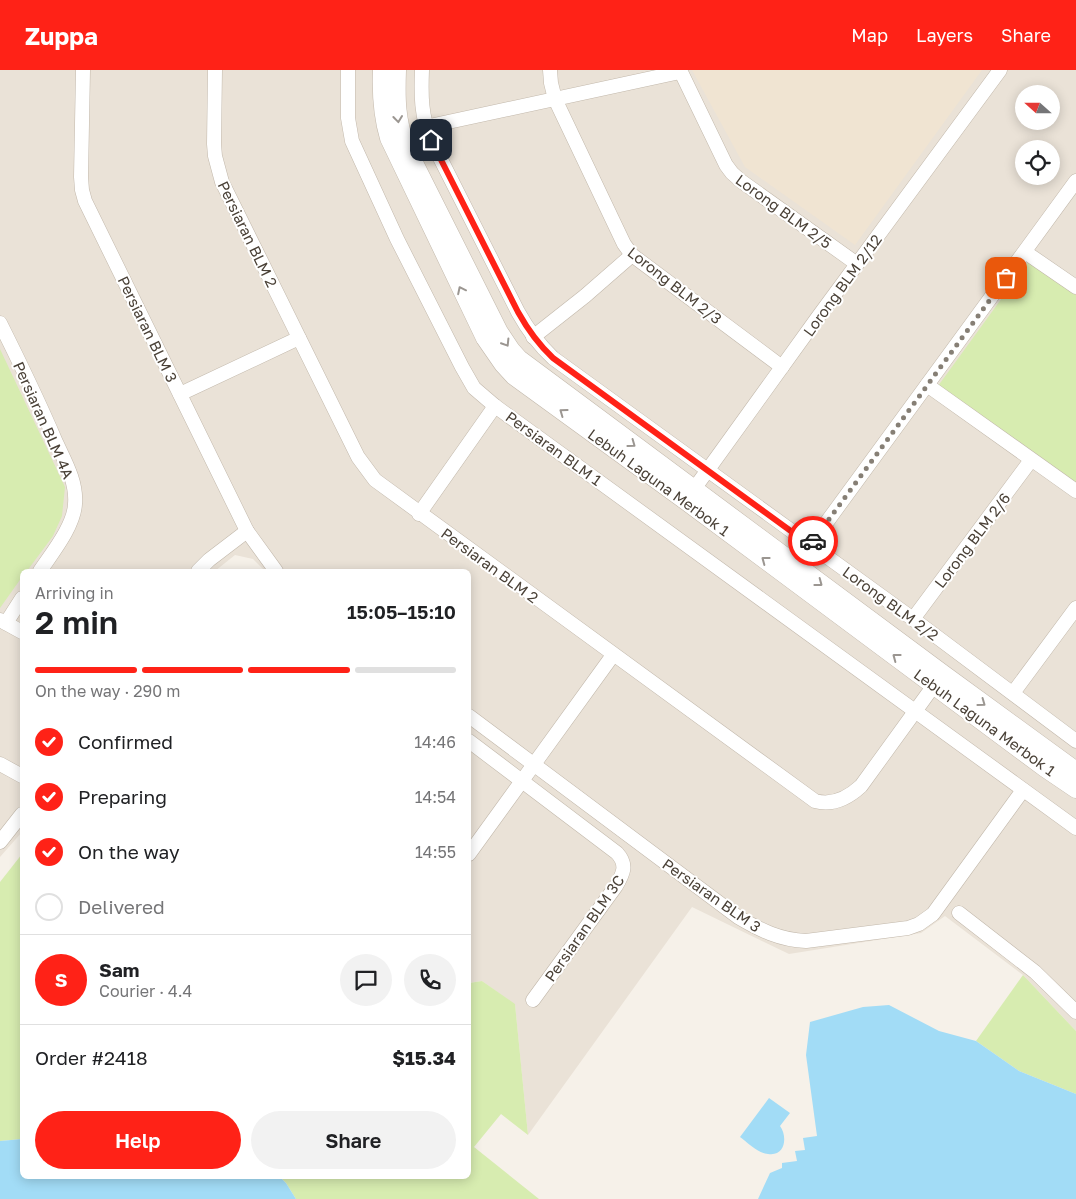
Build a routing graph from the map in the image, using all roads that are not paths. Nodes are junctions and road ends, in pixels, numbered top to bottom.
1 (84, 70) edge
2 (215, 70) edge
3 (348, 70) edge
4 (382, 70) edge
5 (397, 70) edge
6 (422, 70) edge
7 (550, 70) edge
8 (1000, 70) edge
9 (680, 71) edge
10 (555, 99) junction
11 (425, 127) junction
12 (1076, 181) edge
13 (1025, 252) junction
14 (632, 255) junction
15 (857, 264) junction
16 (1076, 287) edge
17 (0, 323) edge
18 (533, 337) junction
19 (299, 338) junction
20 (782, 367) junction
21 (927, 385) junction
22 (180, 394) junction
23 (495, 406) junction
24 (1031, 460) junction
25 (708, 470) junction
26 (1076, 491) edge
27 (690, 495) junction
28 (419, 514) junction
29 (247, 531) junction
30 (810, 545) junction
31 (41, 569) edge
32 (200, 569) edge
33 (275, 569) edge
34 (20, 601) edge
35 (1076, 608) edge
36 (913, 619) junction
37 (3, 622) edge
38 (20, 631) edge
39 (613, 655) junction
40 (939, 680) junction
41 (1013, 694) junction
42 (916, 712) junction
43 (471, 717) edge
44 (1076, 740) edge
45 (471, 743) edge
46 (0, 764) edge
47 (534, 764) junction
48 (1076, 771) edge
49 (20, 775) edge
50 (522, 782) junction
51 (1076, 789) edge
52 (1023, 790) junction
53 (20, 817) edge
54 (1076, 828) edge
55 (0, 842) edge
56 (471, 851) edge
57 (959, 913) dead end
58 (532, 1000) dead end
59 (1076, 1012) edge

1 - 22 street, Persiaran BLM 3
2 - 19 street, Persiaran BLM 2
3 - 23 street, Persiaran BLM 1
27 -> 4 street, Lebuh Laguna Merbok 1
5 -> 27 street, Lebuh Laguna Merbok 1
6 - 11 street, Lorong BLM 2/2
7 - 10 street, Lorong BLM 2/3
8 - 15 street, Lorong BLM 2/12
9 - 10 street
9 - 15 street, Lorong BLM 2/5
10 - 11 street
10 - 14 street, Lorong BLM 2/3
11 - 18 street, Lorong BLM 2/2
12 - 13 street
13 - 16 street
13 - 21 street
14 - 18 street
14 - 20 street, Lorong BLM 2/3
15 - 20 street, Lorong BLM 2/12
17 - 31 street, Persiaran BLM 4A
18 - 25 street, Lorong BLM 2/2
19 - 22 street
19 - 28 street, Persiaran BLM 2
20 - 25 street, Lorong BLM 2/12
21 - 24 street
21 - 30 street
22 - 29 street, Persiaran BLM 3
23 - 28 street
23 - 42 street, Persiaran BLM 1
24 - 26 street
24 - 36 street, Lorong BLM 2/6
25 - 27 street, Lorong BLM 2/12
25 - 30 street, Lorong BLM 2/2
27 - 40 street, Lebuh Laguna Merbok 1
28 - 39 street, Persiaran BLM 2
29 - 32 street
29 - 33 street, Persiaran BLM 3
30 - 36 street, Lorong BLM 2/2
34 - 37 street
35 - 41 street
36 - 41 street, Lorong BLM 2/2
37 - 38 street
39 - 42 street, Persiaran BLM 2
39 - 47 street
40 - 42 street, Persiaran BLM 2
40 -> 48 street, Lebuh Laguna Merbok 1
40 - 51 street, Lebuh Laguna Merbok 1
41 - 44 street, Lorong BLM 2/2
42 - 52 street
43 - 47 street, Persiaran BLM 3
45 - 50 street
46 - 49 street
47 - 50 street
47 - 52 street, Persiaran BLM 3
50 - 56 street
50 - 58 street, Persiaran BLM 3C
52 - 54 street
53 - 55 street
57 - 59 street

